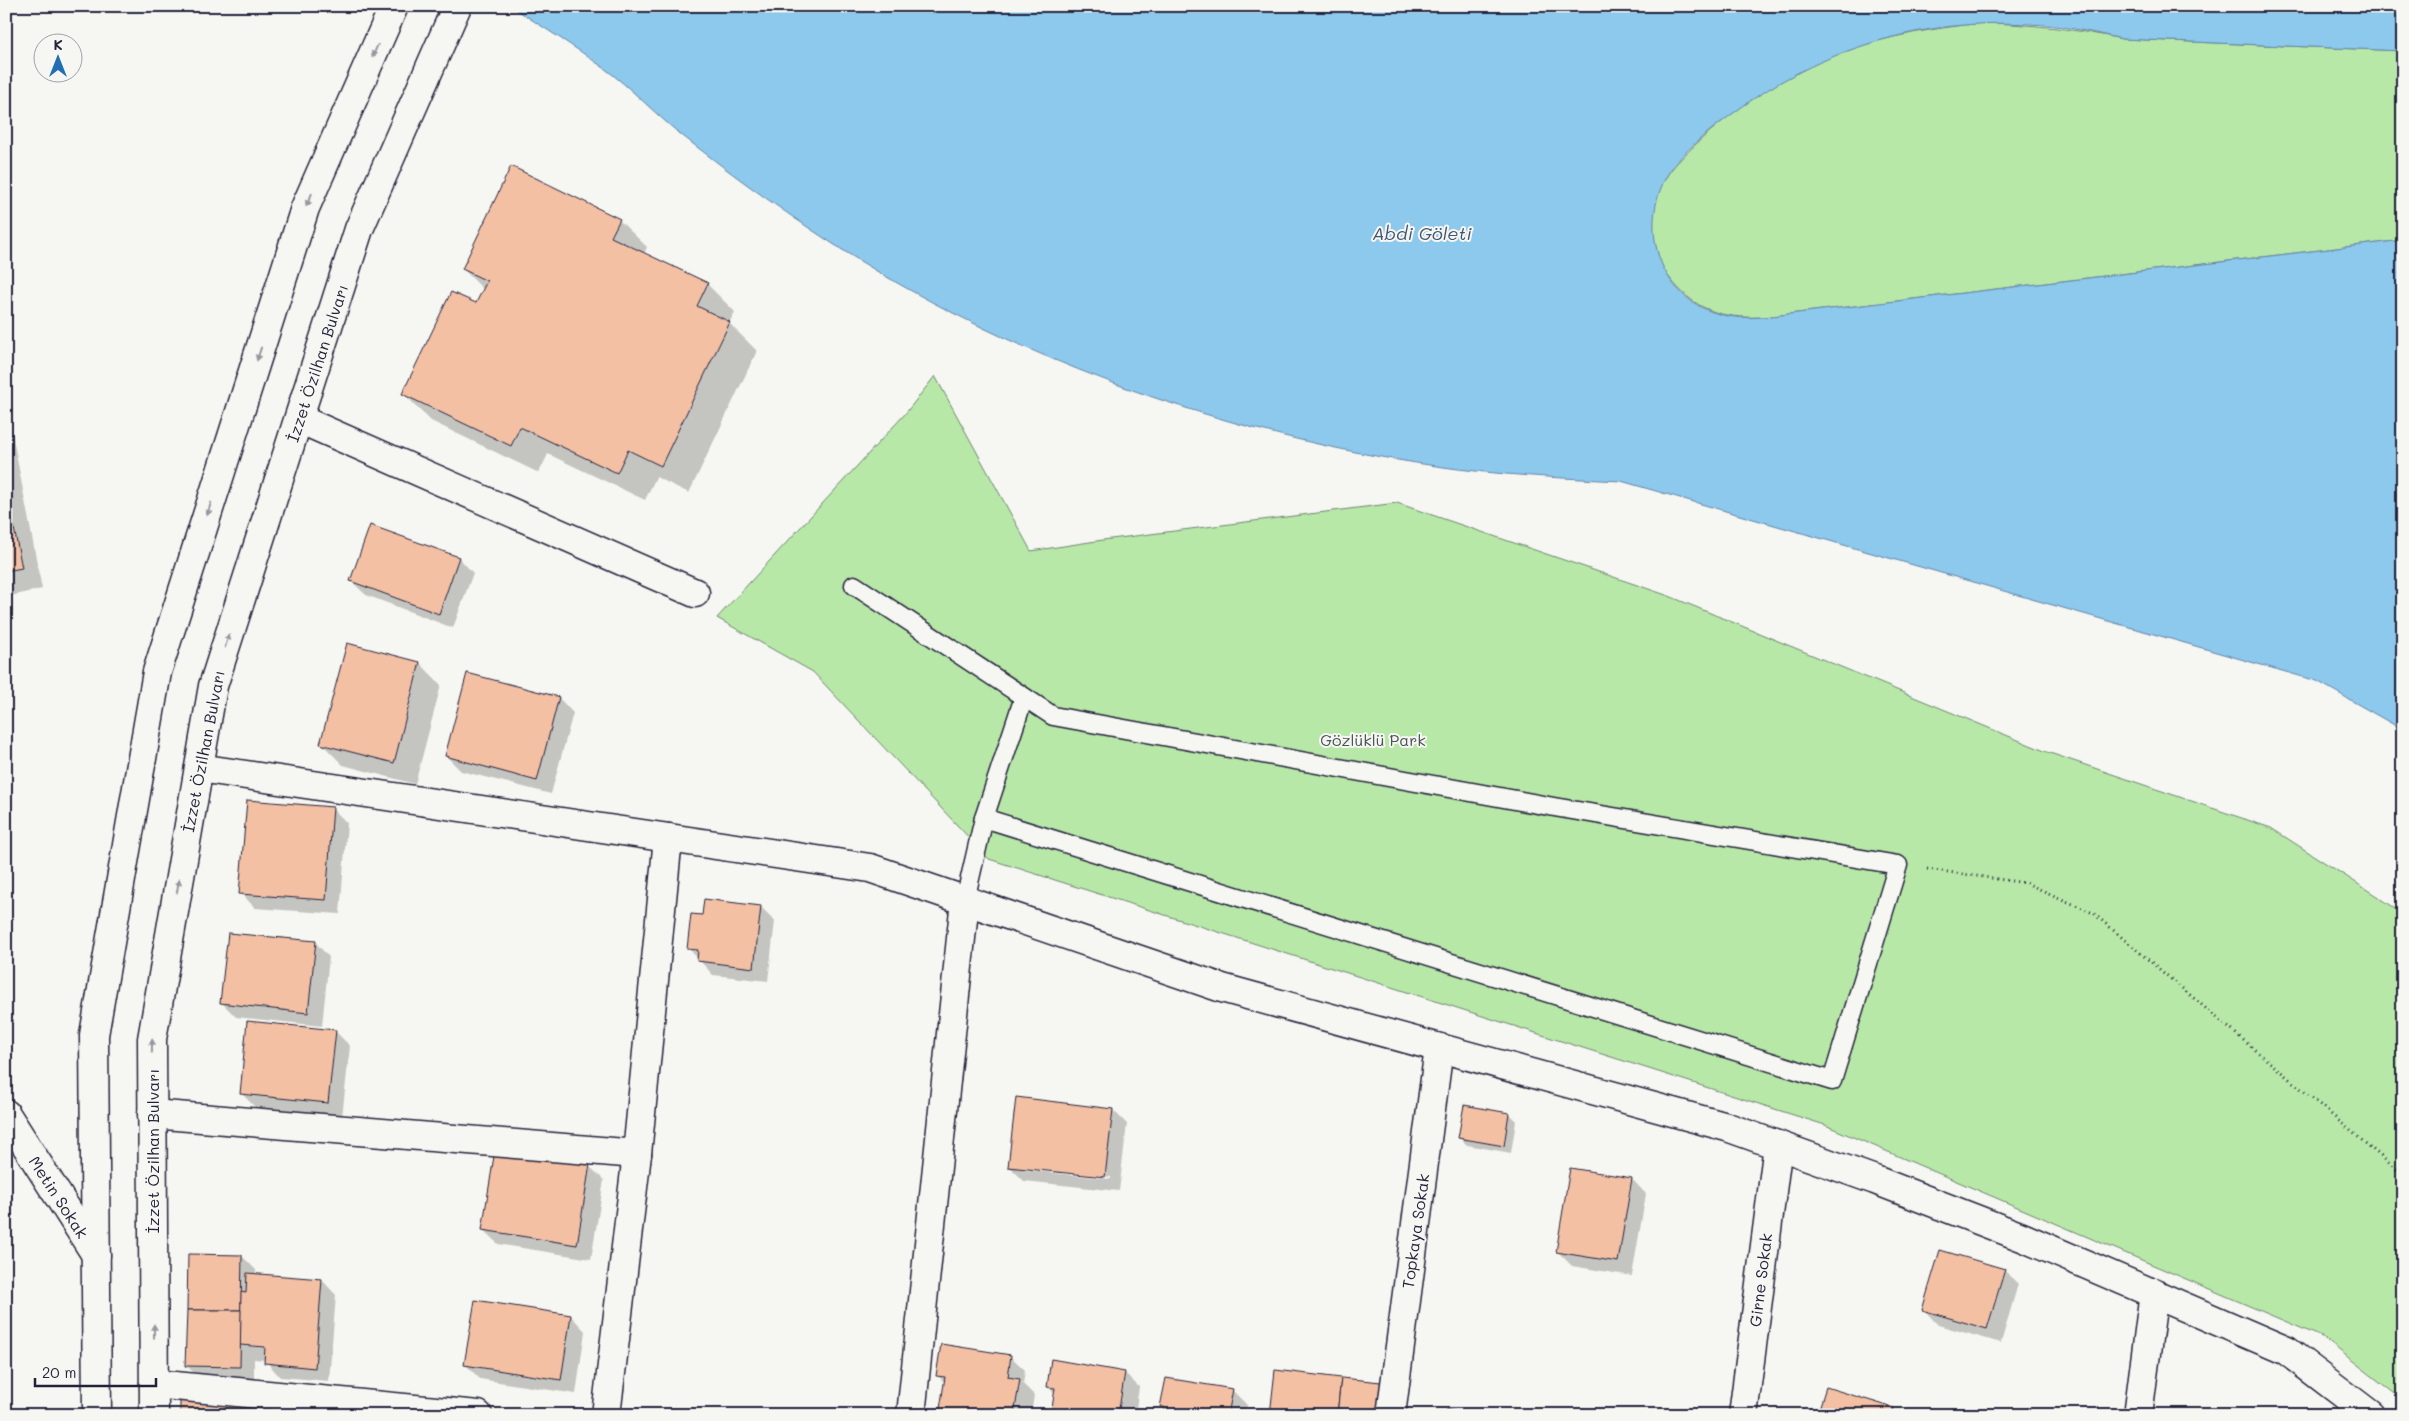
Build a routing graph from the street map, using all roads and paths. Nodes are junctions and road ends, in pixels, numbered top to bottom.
1 (394, 6) edge
2 (457, 6) edge
3 (299, 419) junction
4 (854, 585) dead end
5 (695, 593) dead end
6 (1024, 696) junction
7 (199, 768) junction
8 (984, 818) junction
9 (668, 838) junction
10 (1898, 865) junction
11 (965, 900) junction
12 (1440, 1048) junction
13 (6, 1114) edge
14 (152, 1114) junction
15 (1778, 1145) junction
16 (638, 1154) junction
17 (2403, 1175) edge
18 (96, 1255) junction
19 (2154, 1292) junction
20 (154, 1384) junction
21 (97, 1415) edge
22 (154, 1415) edge
23 (478, 1415) edge
24 (606, 1415) edge
25 (911, 1415) edge
26 (1391, 1415) edge
27 (1743, 1415) edge
28 (2138, 1415) edge
29 (2371, 1415) edge

1 -> 18 street
2 - 3 street, İzzet Özilhan Bulvarı
3 - 5 street
7 -> 3 street, İzzet Özilhan Bulvarı
4 - 6 lane
6 - 8 lane
6 - 10 lane
7 - 9 street
14 -> 7 street, İzzet Özilhan Bulvarı
8 - 10 lane
8 - 11 lane
9 - 11 street
9 - 16 street
10 - 17 path
11 - 12 street
11 - 25 street
12 - 15 street
12 - 26 street, Topkaya Sokak
13 - 18 street, Metin Sokak
14 - 16 street
20 -> 14 street, İzzet Özilhan Bulvarı
15 - 19 street
15 - 27 street, Girne Sokak
16 - 24 street
18 - 21 street
19 - 28 street
19 - 29 street
20 - 22 street, İzzet Özilhan Bulvarı
20 - 23 street

